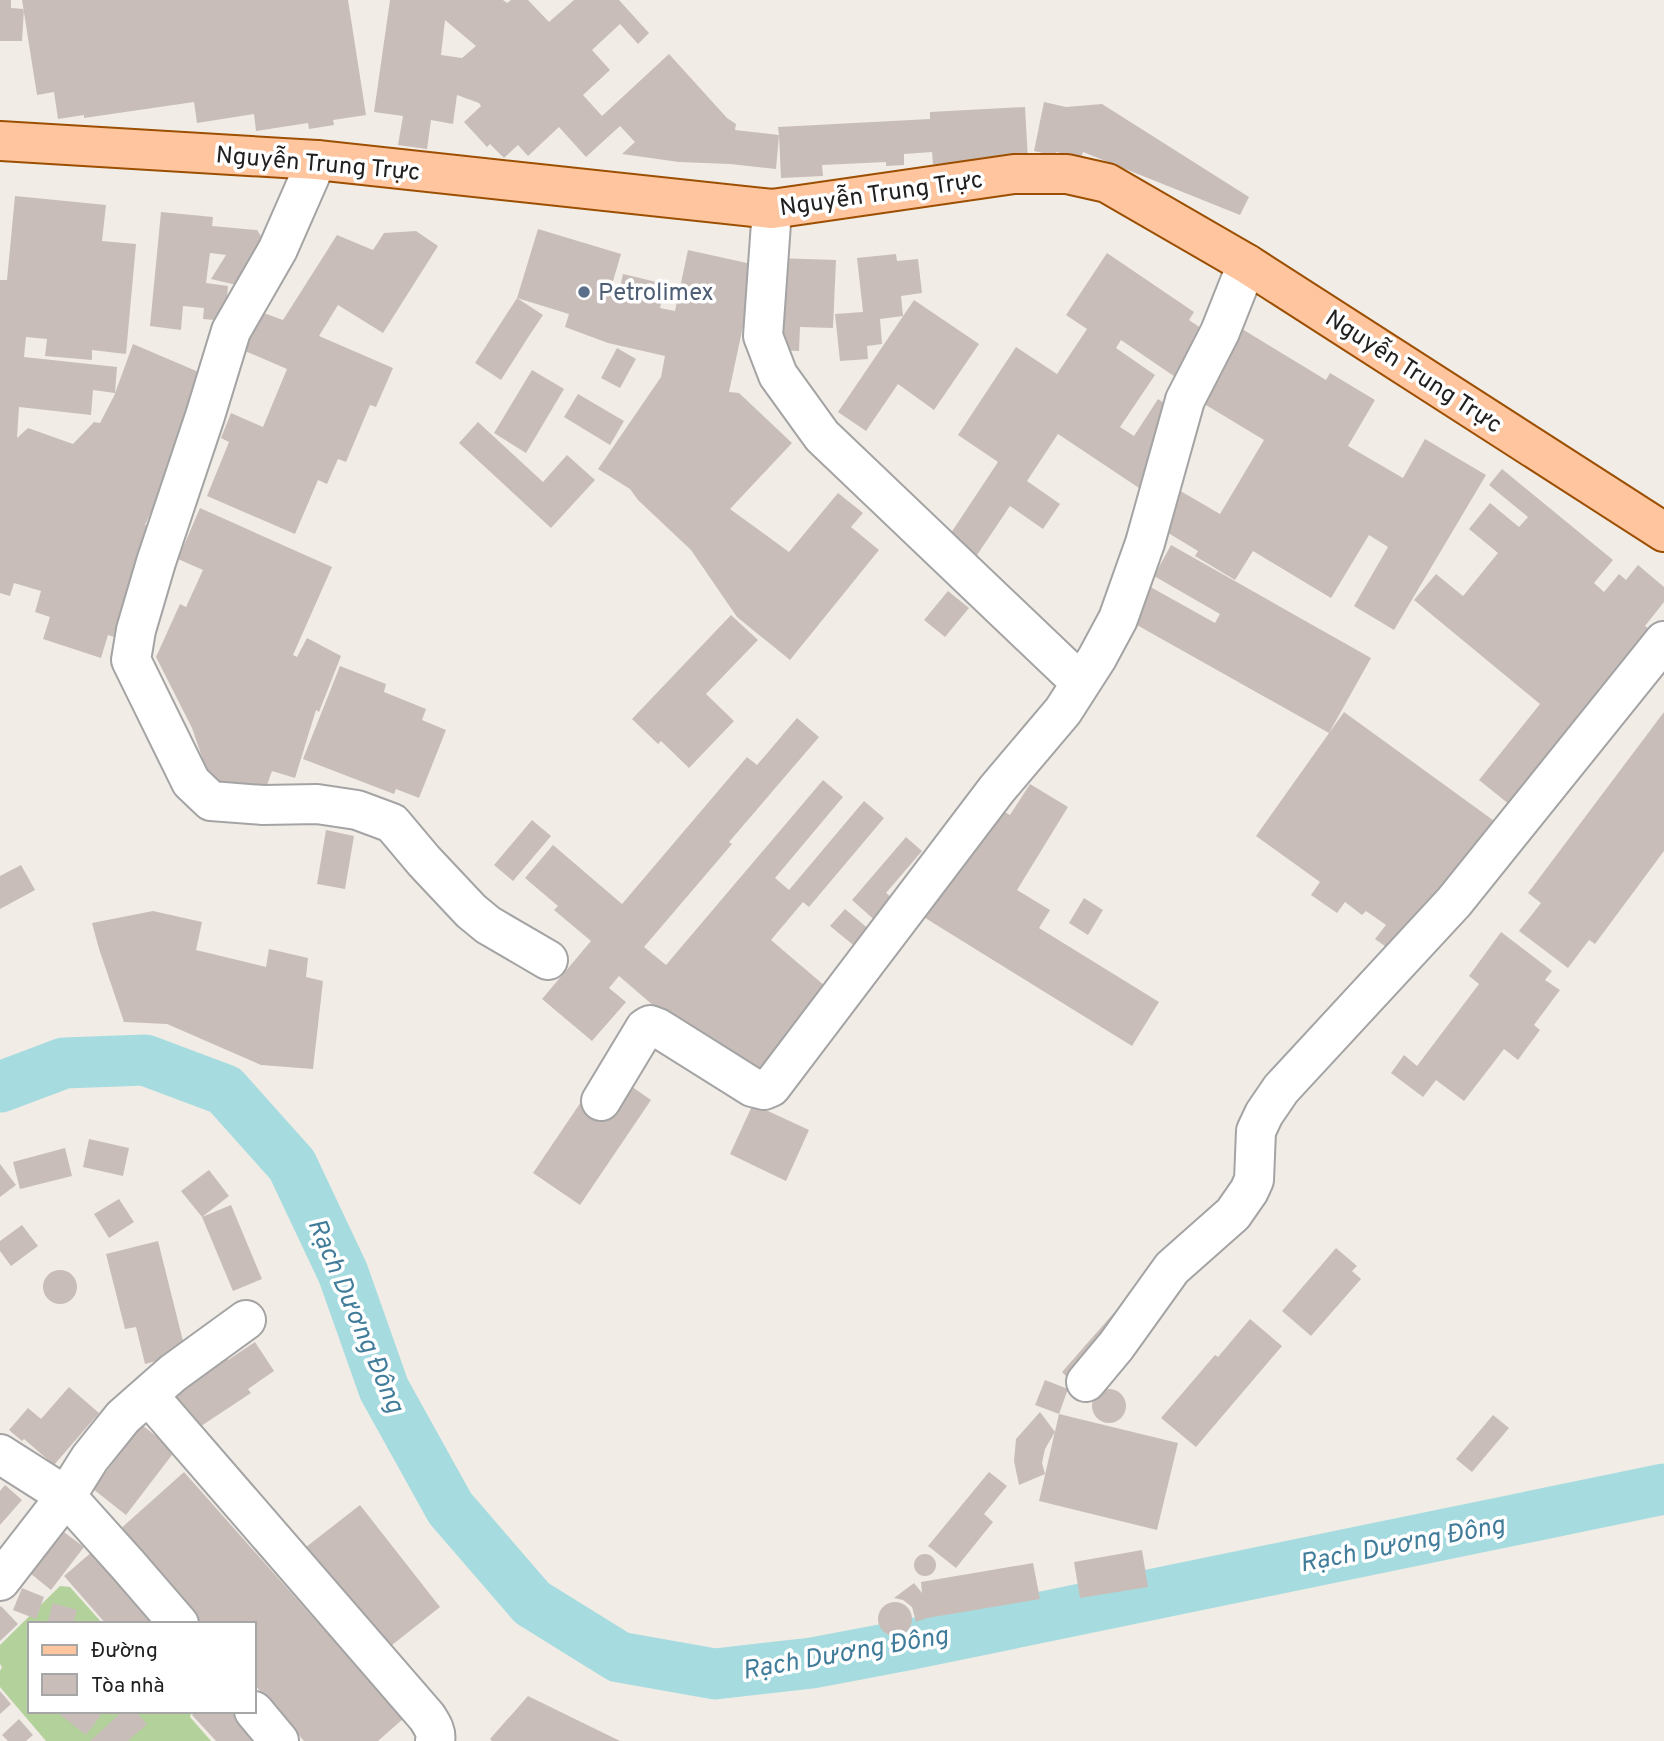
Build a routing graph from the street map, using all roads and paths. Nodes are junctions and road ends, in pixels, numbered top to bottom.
1 (0, 141) edge
2 (317, 160) junction
3 (772, 209) junction
4 (1247, 264) junction
5 (1664, 532) edge
6 (1664, 641) edge
7 (1081, 683) junction
8 (548, 960) dead end
9 (601, 1101) dead end
10 (246, 1320) dead end
11 (1086, 1382) dead end
12 (148, 1395) junction
13 (0, 1454) edge
14 (66, 1496) junction
15 (0, 1581) edge
16 (177, 1622) edge
17 (256, 1713) edge
18 (279, 1741) edge
19 (435, 1741) edge

1 - 2 main road, Nguyễn Trung Trực
2 - 3 main road, Nguyễn Trung Trực
2 - 8 street
3 - 4 main road, Nguyễn Trung Trực
3 - 7 street
4 - 5 main road, Nguyễn Trung Trực
4 - 7 street
6 - 11 street
7 - 9 street
10 - 12 street
12 - 14 street
12 - 19 street
13 - 14 street
14 - 15 street
14 - 16 street
17 - 18 street

